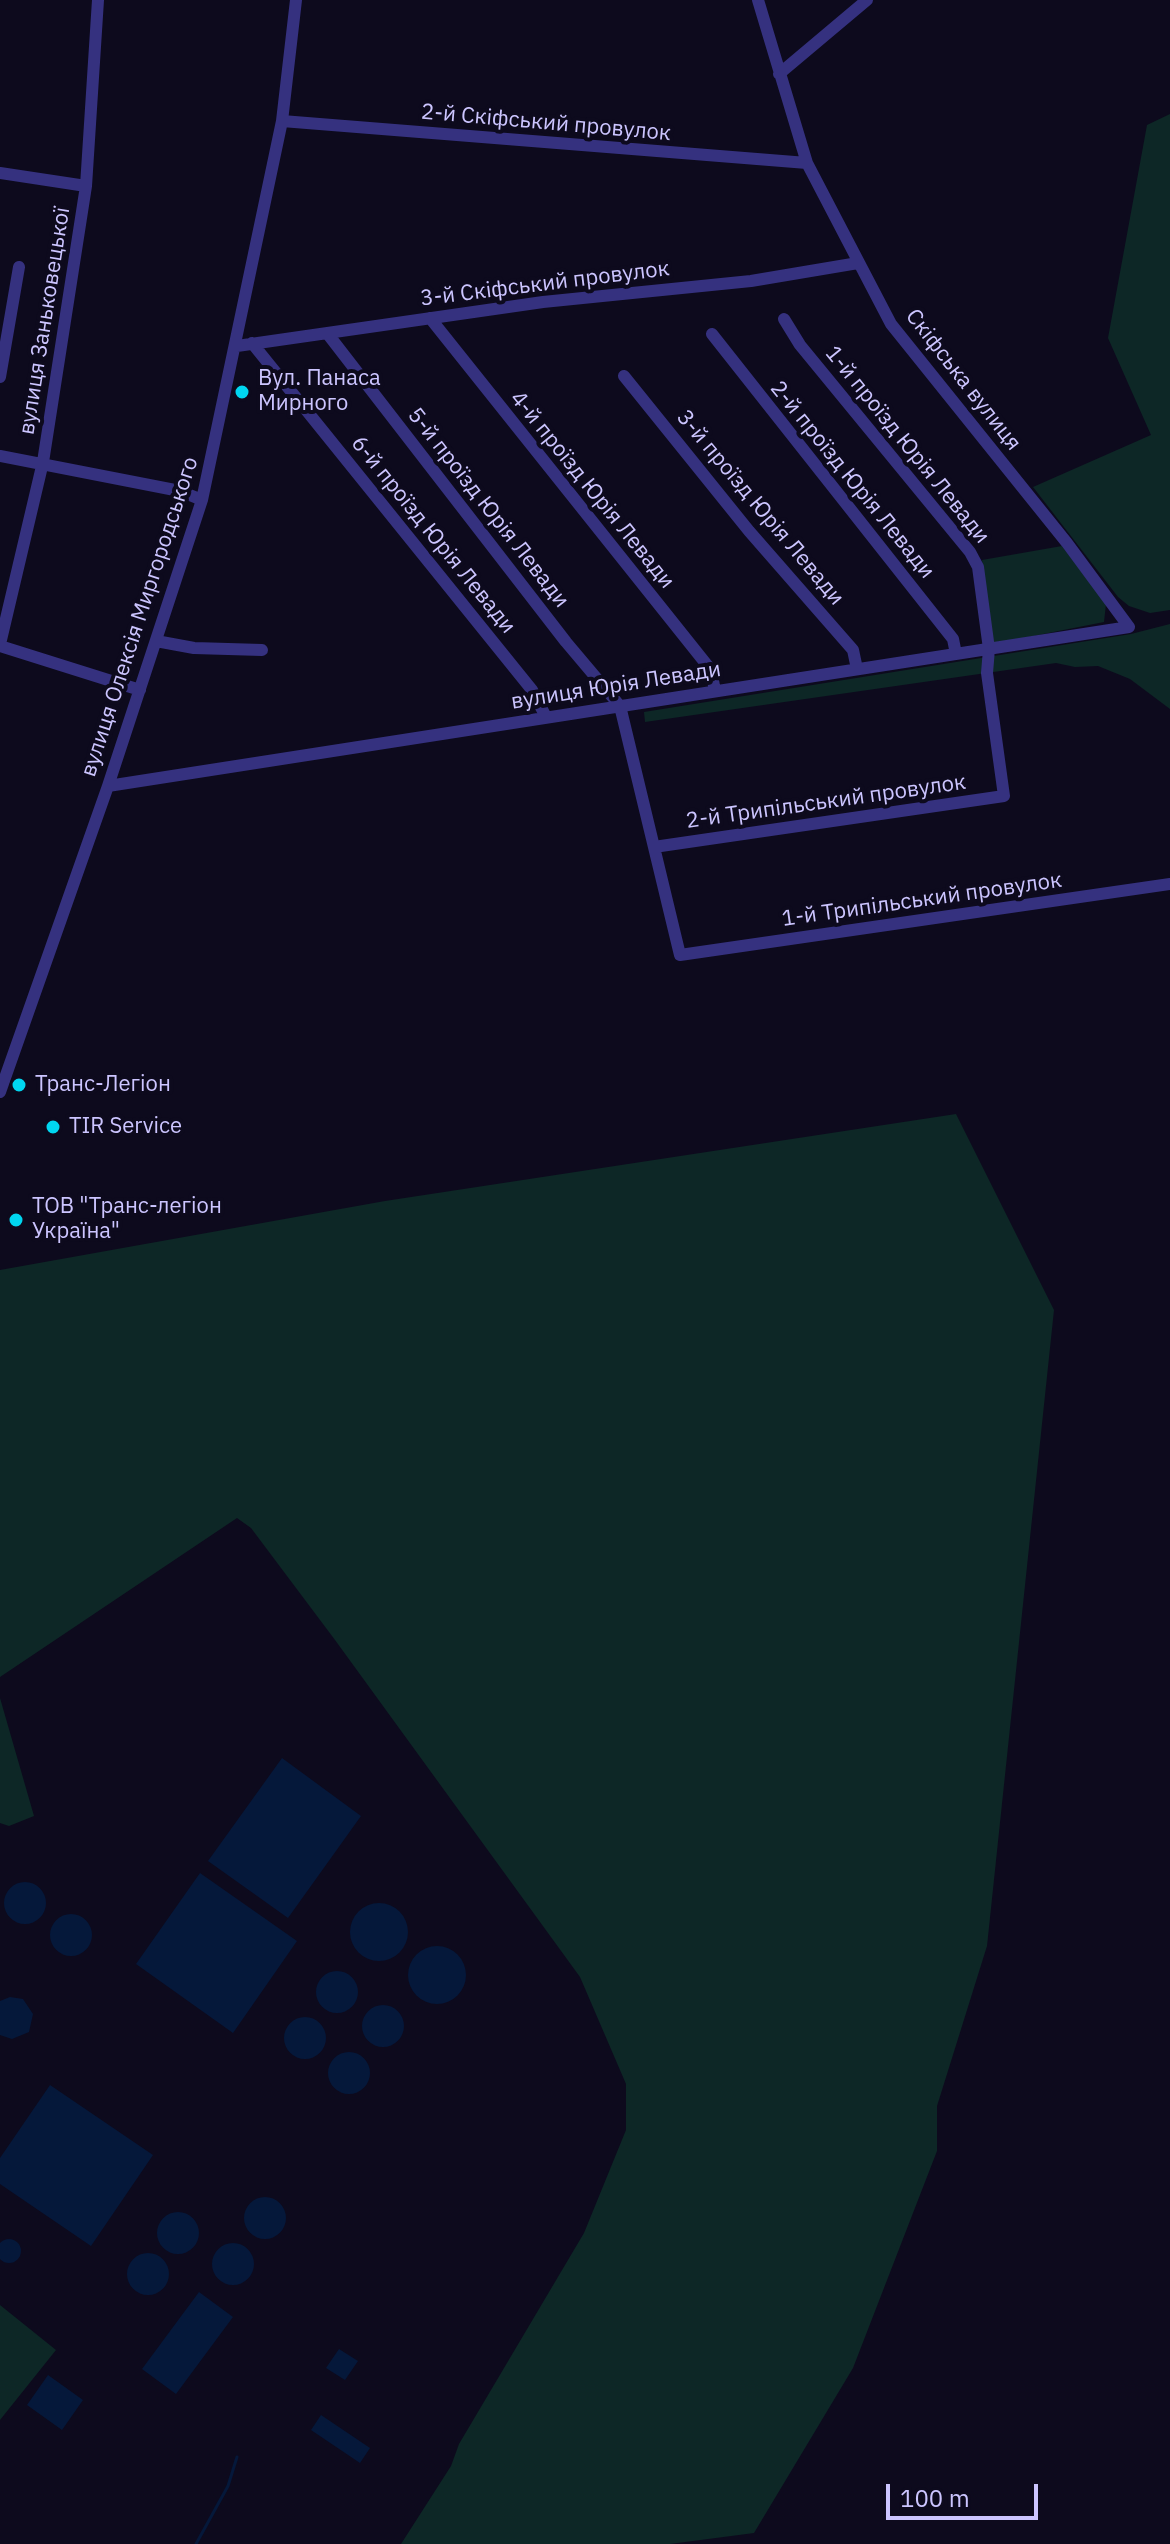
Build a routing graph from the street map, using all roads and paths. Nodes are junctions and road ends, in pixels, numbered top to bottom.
1 (98, 0) edge
2 (296, 0) edge
3 (758, 0) edge
4 (867, 0) edge
5 (779, 74) junction
6 (282, 121) junction
7 (807, 163) junction
8 (0, 173) edge
9 (86, 186) junction
10 (858, 263) junction
11 (19, 267) dead end
12 (430, 318) junction
13 (784, 319) dead end
14 (327, 333) junction
15 (712, 334) dead end
16 (252, 343) junction
17 (237, 346) junction
18 (624, 376) dead end
19 (0, 377) edge
20 (0, 456) edge
21 (43, 462) junction
22 (202, 500) junction
23 (1129, 627) joint
24 (156, 641) junction
25 (0, 645) edge
26 (989, 649) junction
27 (262, 650) dead end
28 (956, 654) junction
29 (857, 669) junction
30 (140, 690) junction
31 (715, 691) junction
32 (620, 706) junction
33 (546, 717) junction
34 (108, 786) junction
35 (1004, 796) joint
36 (654, 847) junction
37 (1170, 884) edge
38 (0, 1092) edge

1 - 9 street, вулиця Заньковецької
2 - 6 street, вулиця Олексія Миргородського
3 - 5 street, Скіфська вулиця
4 - 5 street
5 - 7 street, Скіфська вулиця
6 - 7 street, 2-й Скіфський провулок
6 - 17 street, вулиця Олексія Миргородського
7 - 10 street, Скіфська вулиця
8 - 9 street
9 - 21 street, вулиця Заньковецької
10 - 12 street, 3-й Скіфський провулок
10 - 23 street, Скіфська вулиця
11 - 19 street
12 - 14 street, 3-й Скіфський провулок
12 - 31 street, 4-й проїзд Юрія Левади
13 - 26 street, 1-й проїзд Юрія Левади
14 - 16 street, 3-й Скіфський провулок
14 - 32 street, 5-й проїзд Юрія Левади
15 - 28 street, 2-й проїзд Юрія Левади
16 - 17 street, 3-й Скіфський провулок
16 - 33 street, 6-й проїзд Юрія Левади
17 - 22 street, вулиця Олексія Миргородського
18 - 29 street, 3-й проїзд Юрія Левади
20 - 21 street
21 - 22 street
21 - 25 street, вулиця Заньковецької
22 - 24 street, вулиця Олексія Миргородського
23 - 26 street, вулиця Юрія Левади
24 - 27 street
24 - 30 street, вулиця Олексія Миргородського
25 - 30 street
26 - 28 street, вулиця Юрія Левади
26 - 35 street, 1-й проїзд Юрія Левади
28 - 29 street, вулиця Юрія Левади
29 - 31 street, вулиця Юрія Левади
30 - 34 street, вулиця Олексія Миргородського
31 - 32 street, вулиця Юрія Левади
32 - 33 street, вулиця Юрія Левади
32 - 36 street
33 - 34 street, вулиця Юрія Левади
34 - 38 street, вулиця Олексія Миргородського
35 - 36 street, 2-й Трипільський провулок
36 - 37 street, 1-й Трипільський провулок

